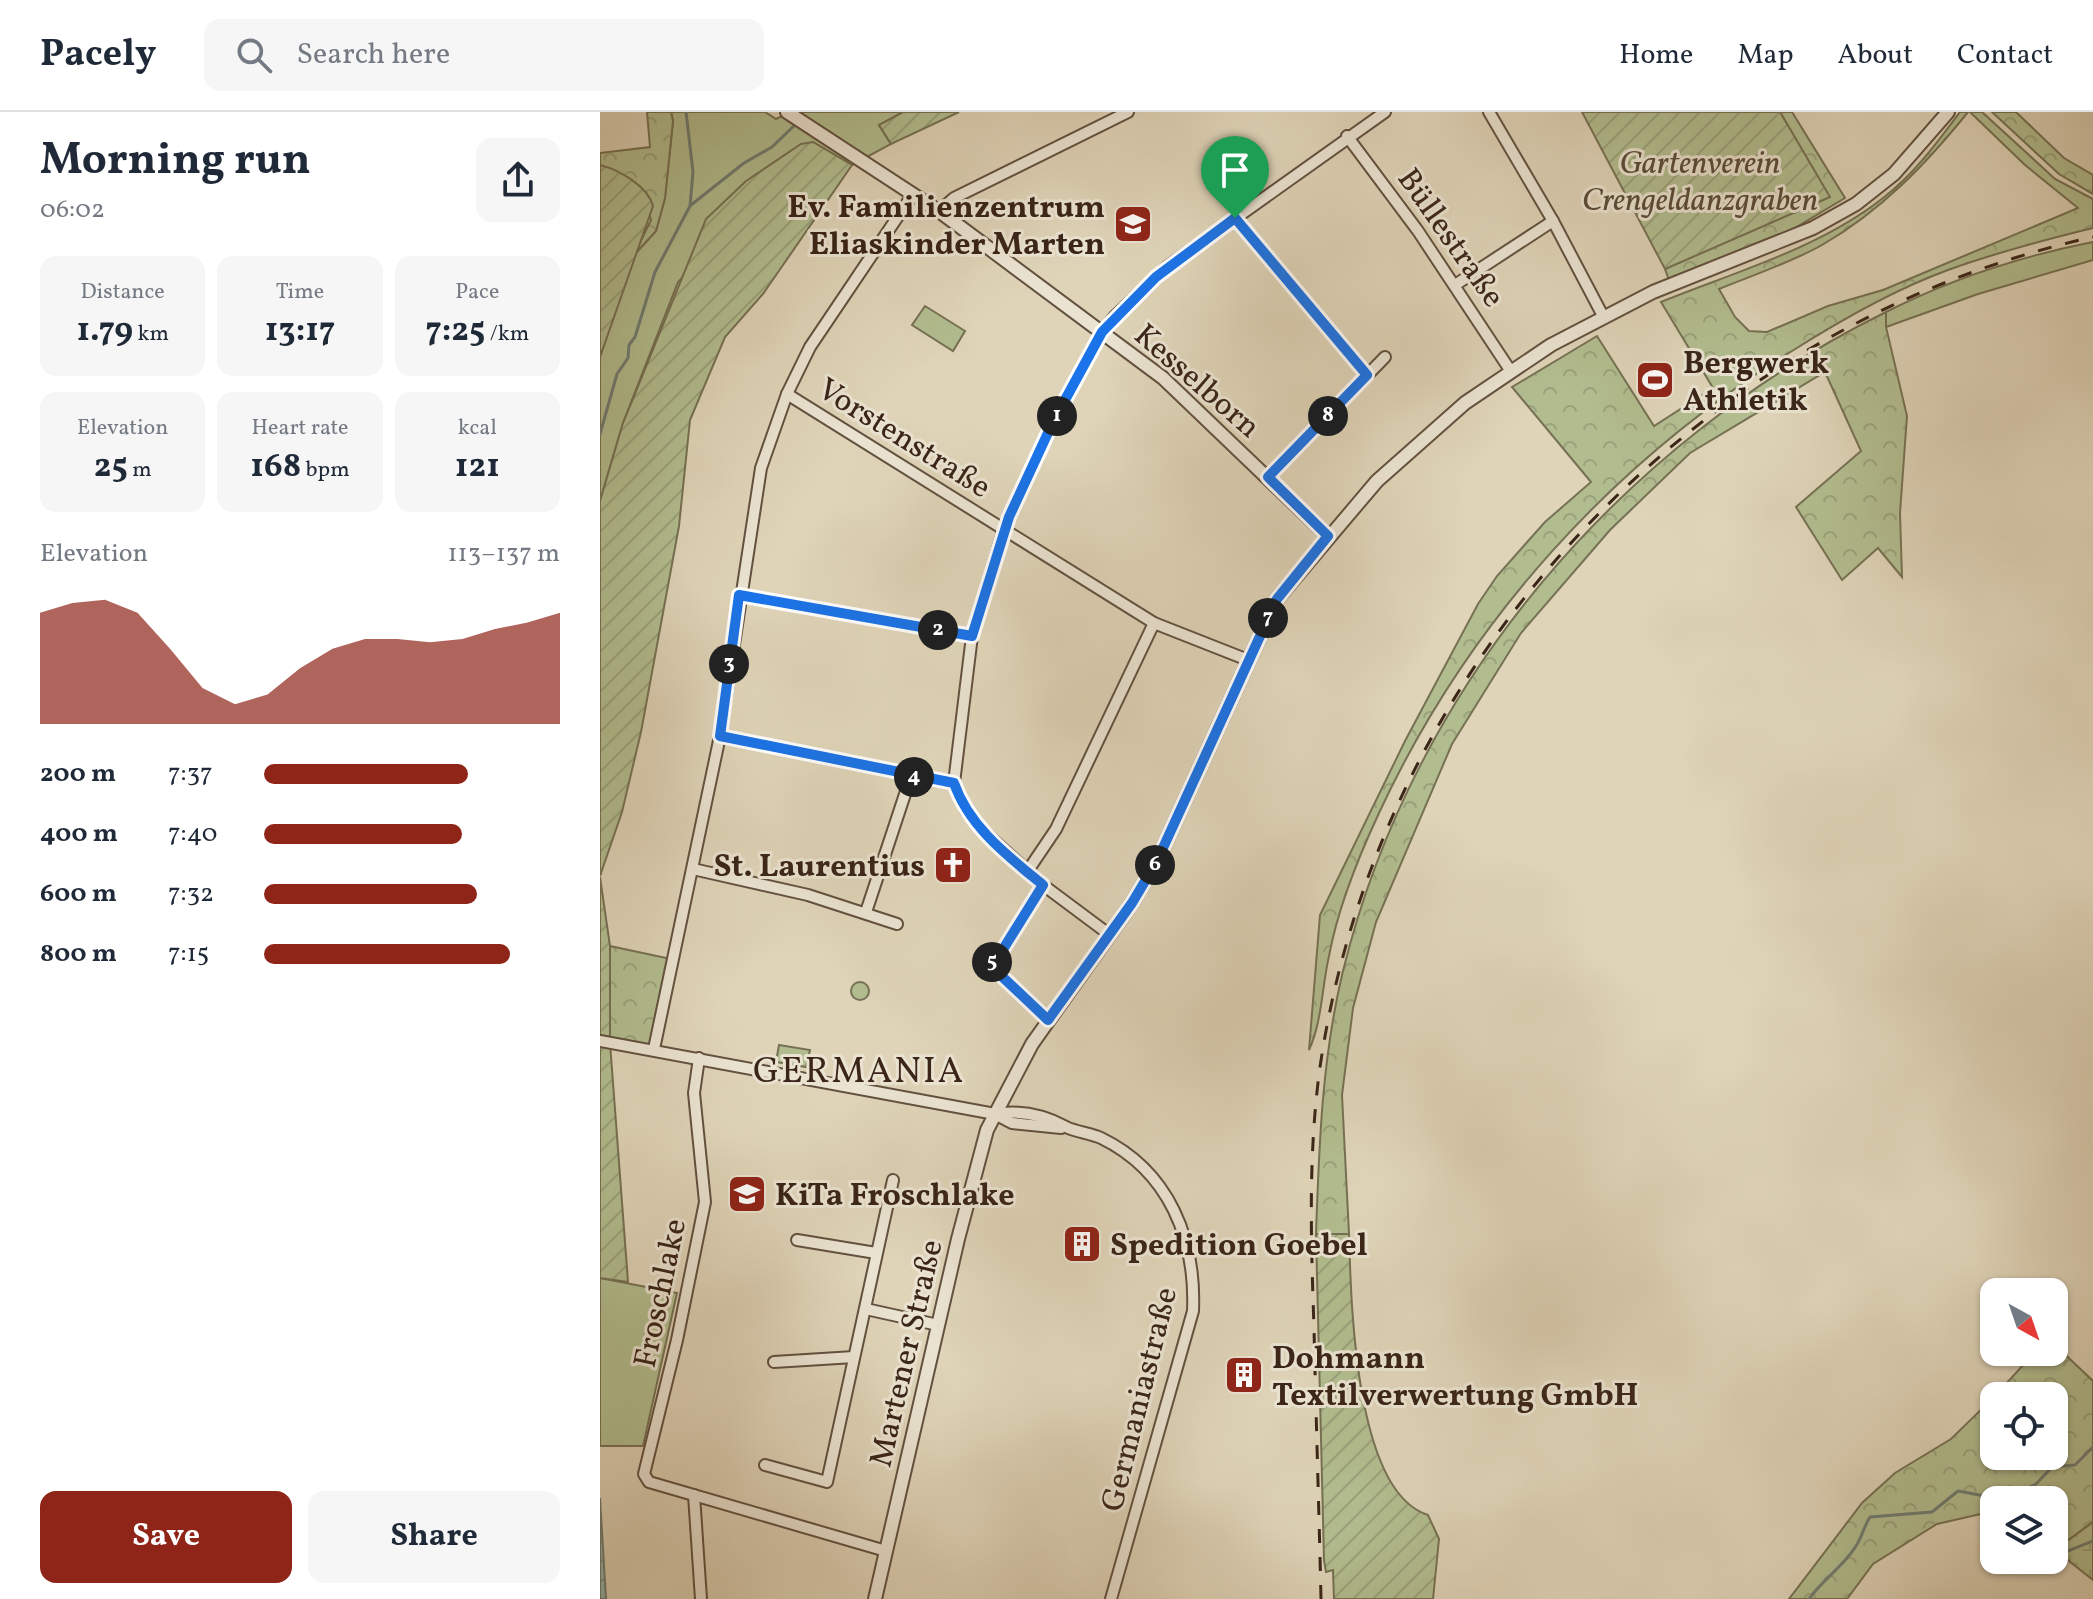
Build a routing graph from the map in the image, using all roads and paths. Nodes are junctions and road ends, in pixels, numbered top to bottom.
1 (1128, 112) edge
2 (1385, 112) edge
3 (1489, 112) edge
4 (1948, 112) edge
5 (792, 115) edge
6 (1347, 136) junction
7 (913, 194) junction
8 (939, 211) junction
9 (1235, 218) junction
10 (1553, 221) junction
11 (1455, 285) junction
12 (1603, 316) junction
13 (1102, 332) junction
14 (1385, 357) dead end
15 (1510, 370) junction
16 (1367, 375) junction
17 (787, 394) junction
18 (1268, 477) junction
19 (1004, 529) junction
20 (1328, 536) junction
21 (739, 595) junction
22 (1154, 623) junction
23 (972, 636) junction
24 (1248, 660) junction
25 (720, 736) junction
26 (911, 776) junction
27 (954, 783) junction
28 (693, 869) junction
29 (1027, 872) junction
30 (1043, 885) junction
31 (866, 912) junction
32 (897, 924) dead end
33 (1110, 935) junction
34 (1048, 1020) junction
35 (600, 1041) edge
36 (654, 1049) junction
37 (699, 1058) junction
38 (995, 1114) junction
39 (893, 1180) dead end
40 (797, 1240) dead end
41 (876, 1253) junction
42 (866, 1309) junction
43 (938, 1325) junction
44 (854, 1357) junction
45 (774, 1362) dead end
46 (765, 1465) dead end
47 (694, 1495) junction
48 (886, 1551) junction
49 (701, 1599) edge
50 (875, 1599) edge
51 (1111, 1599) edge

1 - 8 street
2 - 6 street
3 - 10 street
4 - 12 street, Martener Straße
5 - 7 street, Kesselborn
6 - 9 street
6 - 11 street, Büllestraße
7 - 8 street, Kesselborn
7 - 17 street
8 - 13 street, Kesselborn
9 - 13 street
9 - 16 street
10 - 11 street
10 - 12 street
11 - 15 street, Büllestraße
12 - 15 street, Martener Straße
13 - 18 street, Kesselborn
13 - 19 street
14 - 16 street
15 - 20 street, Martener Straße
16 - 18 street
17 - 19 street, Vorstenstraße
17 - 21 street
18 - 20 street, Kesselborn
19 - 22 street, Vorstenstraße
19 - 23 street
20 - 24 street, Martener Straße
21 - 23 street
21 - 25 street
22 - 24 street, Vorstenstraße
22 - 29 street
23 - 27 street
24 - 33 street, Martener Straße
25 - 26 street
25 - 28 street
26 - 27 street
26 - 31 street
27 - 29 street
28 - 31 street
28 - 36 street
29 - 30 street
30 - 33 street
30 - 34 street
31 - 32 street
33 - 34 street, Martener Straße
34 - 38 street, Martener Straße
35 - 36 street, Germaniastraße
36 - 37 street, Germaniastraße
37 - 38 street, Germaniastraße
37 - 47 street, Froschlake
38 - 43 street, Martener Straße
38 - 51 street, Germaniastraße
39 - 41 street
40 - 41 street
41 - 42 street
42 - 43 street
42 - 44 street
43 - 48 street, Martener Straße
44 - 45 street
44 - 46 street
47 - 48 street, Froschlake
47 - 49 street
48 - 50 street, Martener Straße

